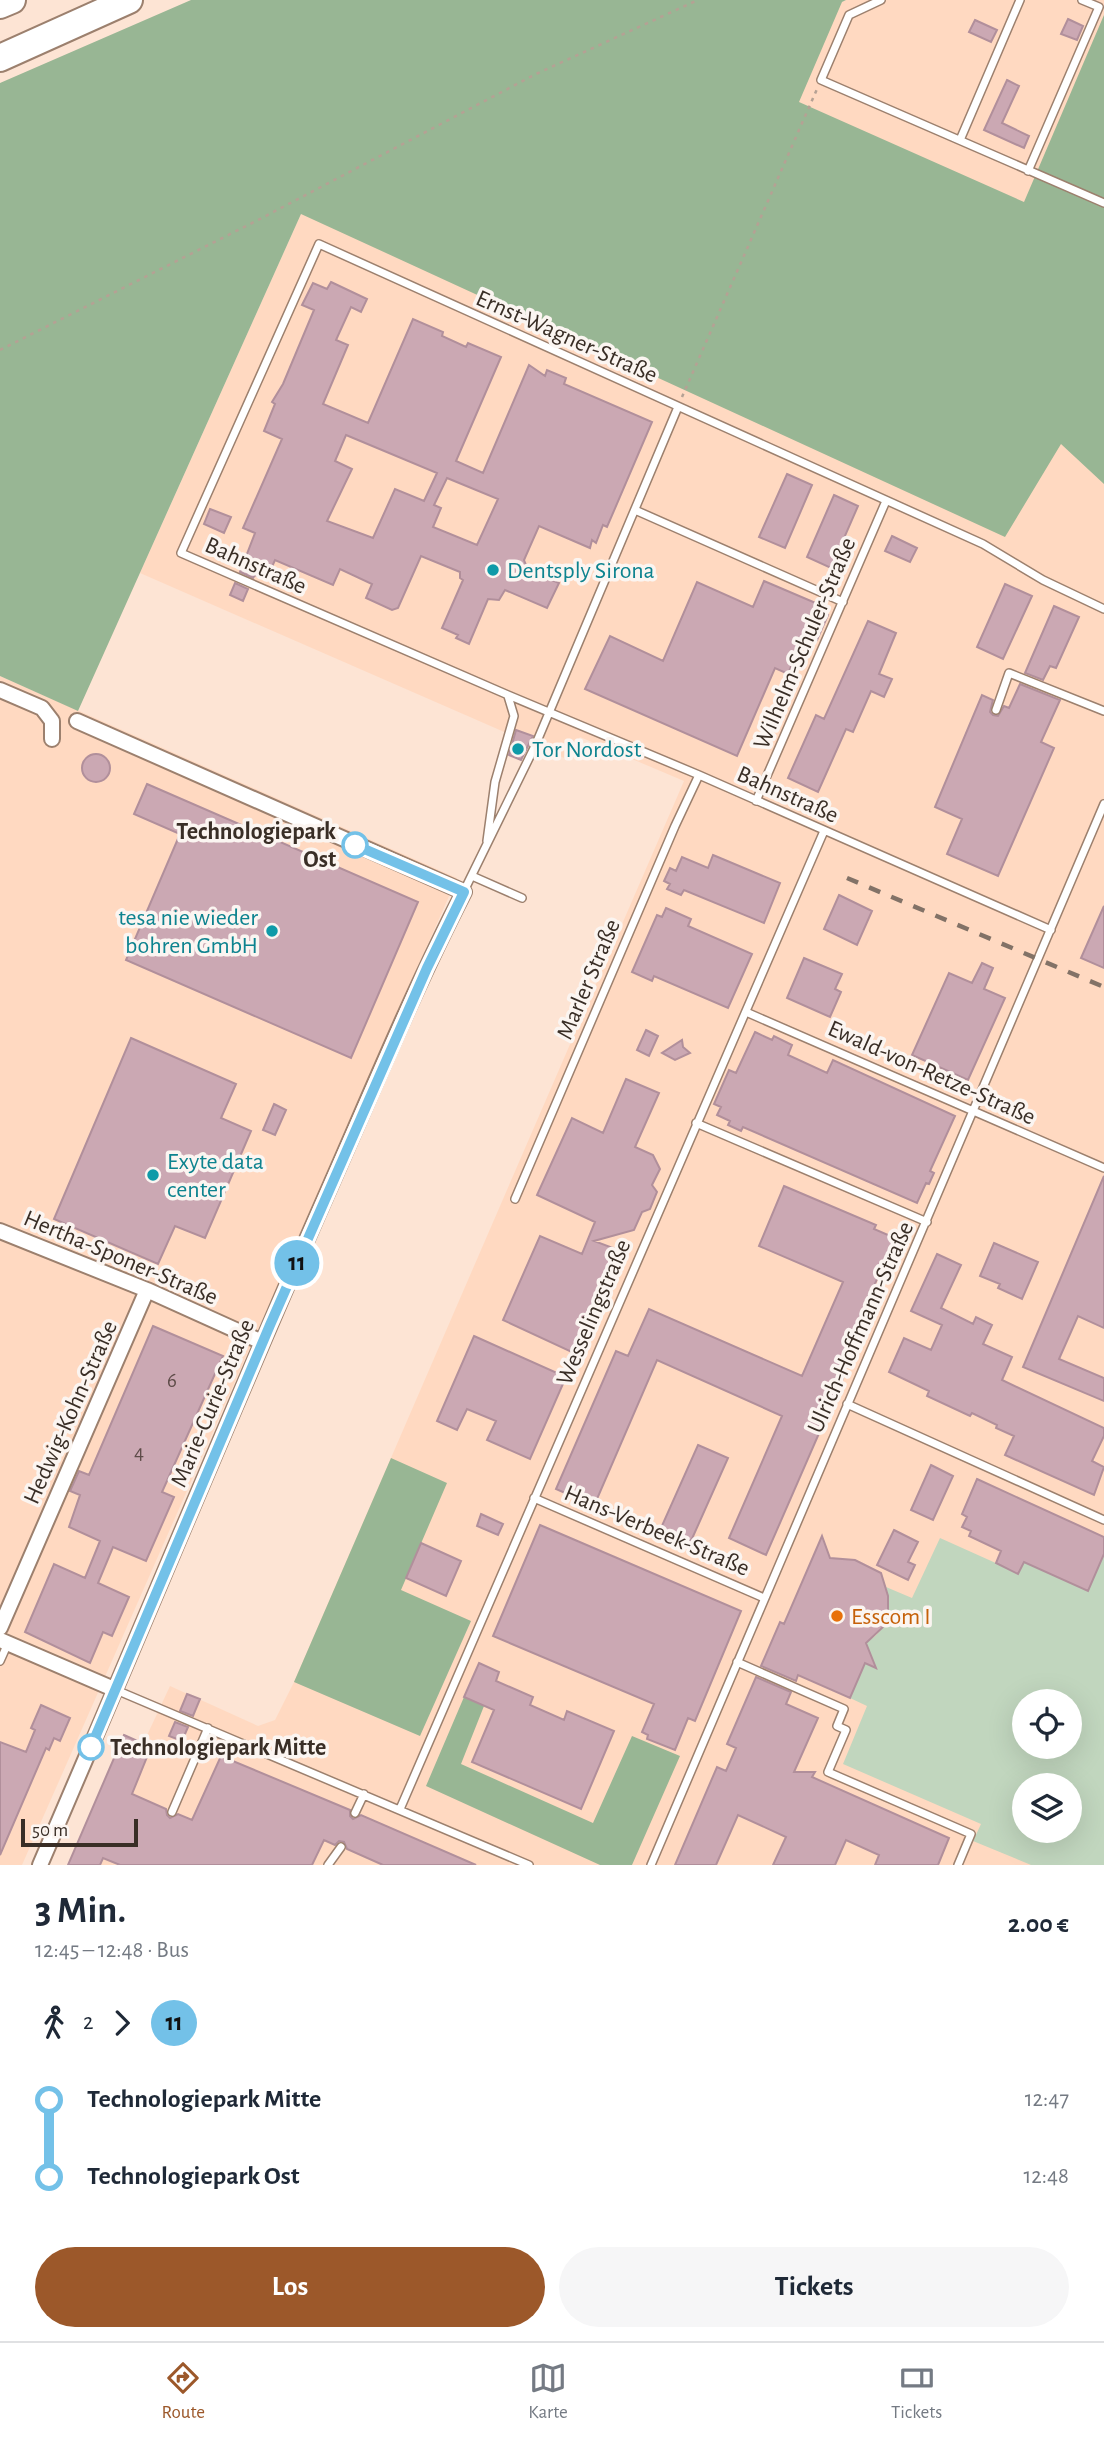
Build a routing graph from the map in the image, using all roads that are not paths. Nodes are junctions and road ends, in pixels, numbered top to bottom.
1 (12, 0) edge
2 (129, 0) edge
3 (881, 0) edge
4 (1020, 0) edge
5 (1082, 0) edge
6 (0, 5) edge
7 (0, 58) edge
8 (960, 140) junction
9 (1028, 171) junction
10 (1104, 203) edge
11 (678, 407) junction
12 (886, 501) junction
13 (635, 510) junction
14 (181, 553) joint
15 (842, 602) junction
16 (1104, 609) edge
17 (0, 690) edge
18 (508, 695) junction
19 (996, 710) dead end
20 (1104, 711) edge
21 (550, 713) junction
22 (77, 721) dead end
23 (52, 739) dead end
24 (699, 775) junction
25 (756, 801) junction
26 (1104, 804) edge
27 (824, 831) junction
28 (486, 847) junction
29 (472, 876) junction
30 (464, 892) junction
31 (522, 898) dead end
32 (1051, 930) junction
33 (746, 1012) junction
34 (974, 1112) junction
35 (696, 1123) junction
36 (1104, 1168) edge
37 (515, 1199) dead end
38 (927, 1222) junction
39 (0, 1231) edge
40 (147, 1290) junction
41 (262, 1342) junction
42 (847, 1404) junction
43 (534, 1498) junction
44 (1104, 1520) edge
45 (764, 1598) junction
46 (0, 1628) edge
47 (4, 1641) edge
48 (0, 1661) edge
49 (737, 1662) junction
50 (116, 1690) junction
51 (208, 1728) junction
52 (363, 1794) junction
53 (400, 1809) junction
54 (172, 1812) dead end
55 (355, 1813) dead end
56 (341, 1847) dead end
57 (332, 1864) edge
58 (40, 1865) edge
59 (529, 1865) edge
60 (651, 1865) edge
61 (958, 1865) edge

1 - 6 highway
2 - 7 highway
3 - 8 lane
4 - 8 lane
5 - 9 lane
8 - 9 lane
9 - 10 lane
11 - 12 lane, Ernst-Wagner-Straße
11 - 13 lane
11 - 14 lane, Ernst-Wagner-Straße
12 - 15 lane, Wilhelm-Schuler-Straße
12 - 16 lane, Ernst-Wagner-Straße
13 - 15 lane
13 - 21 lane
14 - 18 lane, Bahnstraße
15 - 25 lane, Wilhelm-Schuler-Straße
17 - 23 street
18 - 21 lane, Bahnstraße
18 - 28 lane
19 - 20 lane
21 - 24 lane, Bahnstraße
21 - 28 lane, Marie-Curie-Straße
22 - 30 street
24 - 25 lane, Bahnstraße
24 - 37 lane, Marler Straße
25 - 27 lane, Bahnstraße
26 - 32 lane, Ulrich-Hoffmann-Straße
27 - 32 lane, Bahnstraße
27 - 33 lane, Wesselingstraße
28 - 29 lane, Marie-Curie-Straße
29 - 30 lane, Marie-Curie-Straße
29 - 31 lane
30 - 41 street, Marie-Curie-Straße
32 - 34 lane, Ulrich-Hoffmann-Straße
33 - 34 lane, Ewald-von-Retze-Straße
33 - 35 lane, Wesselingstraße
34 - 36 lane, Ewald-von-Retze-Straße
34 - 38 lane, Ulrich-Hoffmann-Straße
35 - 38 lane
35 - 43 lane, Wesselingstraße
38 - 42 lane, Ulrich-Hoffmann-Straße
39 - 40 street, Hertha-Sponer-Straße
40 - 41 street, Hertha-Sponer-Straße
40 - 46 street, Hedwig-Kohn-Straße
41 - 50 street, Marie-Curie-Straße
42 - 44 lane
42 - 45 lane, Ulrich-Hoffmann-Straße
43 - 45 lane, Hans-Verbeek-Straße
43 - 53 lane, Wesselingstraße
45 - 49 lane, Ulrich-Hoffmann-Straße
47 - 48 lane
47 - 50 street
49 - 60 lane, Ulrich-Hoffmann-Straße
49 - 61 lane
50 - 51 lane
50 - 58 street, Marie-Curie-Straße
51 - 52 lane
51 - 54 lane
52 - 53 lane
52 - 55 lane
53 - 59 lane
56 - 57 lane

